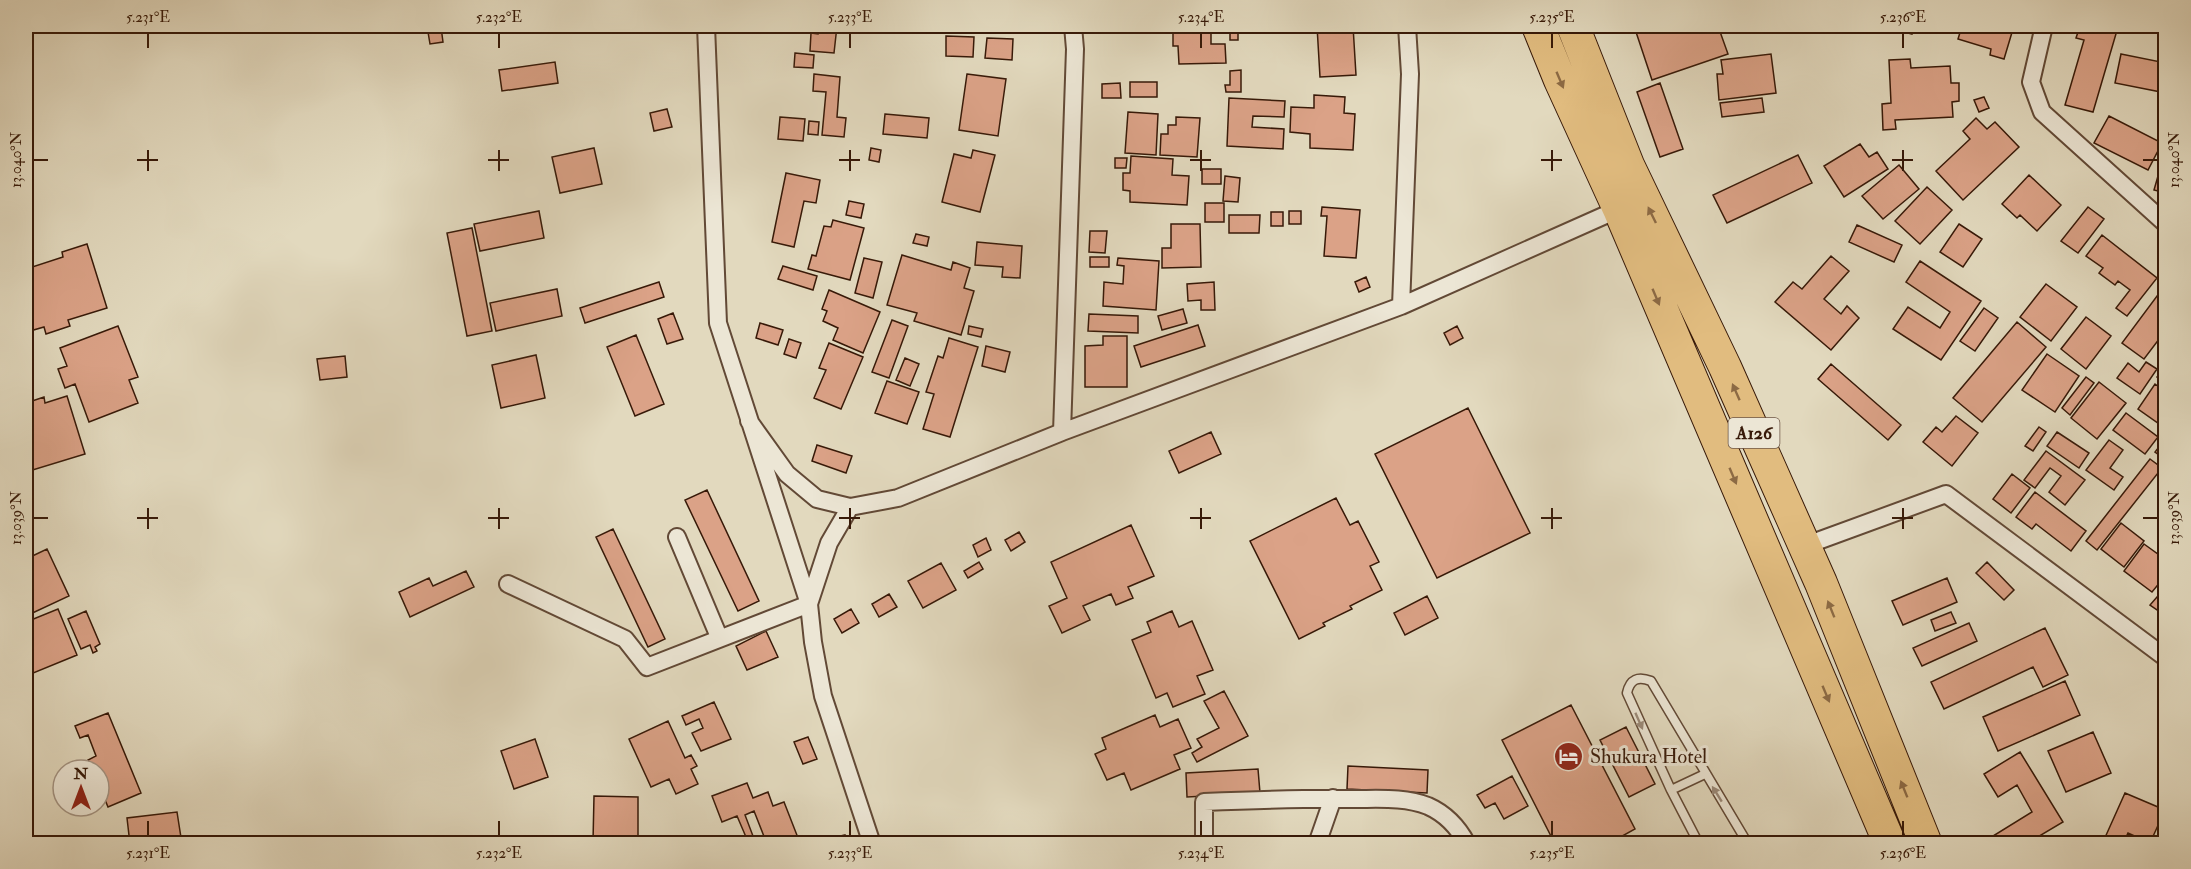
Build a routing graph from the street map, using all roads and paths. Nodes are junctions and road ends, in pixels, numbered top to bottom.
1 (706, 26) edge
2 (1073, 26) edge
3 (1407, 26) edge
4 (1538, 26) edge
5 (1573, 26) edge
6 (2044, 26) edge
7 (1619, 209) junction
8 (2166, 224) edge
9 (1401, 306) junction
10 (749, 421) junction
11 (1062, 432) junction
12 (850, 507) junction
13 (676, 537) dead end
14 (1804, 546) junction
15 (508, 584) dead end
16 (809, 604) junction
17 (719, 637) junction
18 (2166, 658) edge
19 (1705, 774) junction
20 (1671, 790) junction
21 (1333, 798) junction
22 (872, 843) edge
23 (1204, 843) edge
24 (1317, 843) edge
25 (1467, 843) edge
26 (1699, 843) edge
27 (1748, 843) edge
28 (1890, 843) edge
29 (1926, 843) edge

1 - 10 street
2 - 11 street
3 - 9 street
4 -> 7 highway, A126
14 -> 5 highway, A126
6 - 8 street
7 - 9 street
7 -> 28 highway, A126
9 - 11 street
10 - 12 street
10 - 16 street
11 - 12 street
12 - 16 street
13 - 17 street
14 - 18 street
29 -> 14 highway, A126
15 - 17 street
16 - 17 street
16 - 22 street
19 - 20 lane
19 -> 20 lane
27 -> 19 lane
20 - 26 lane
21 - 23 street
21 - 24 street
21 - 25 street

